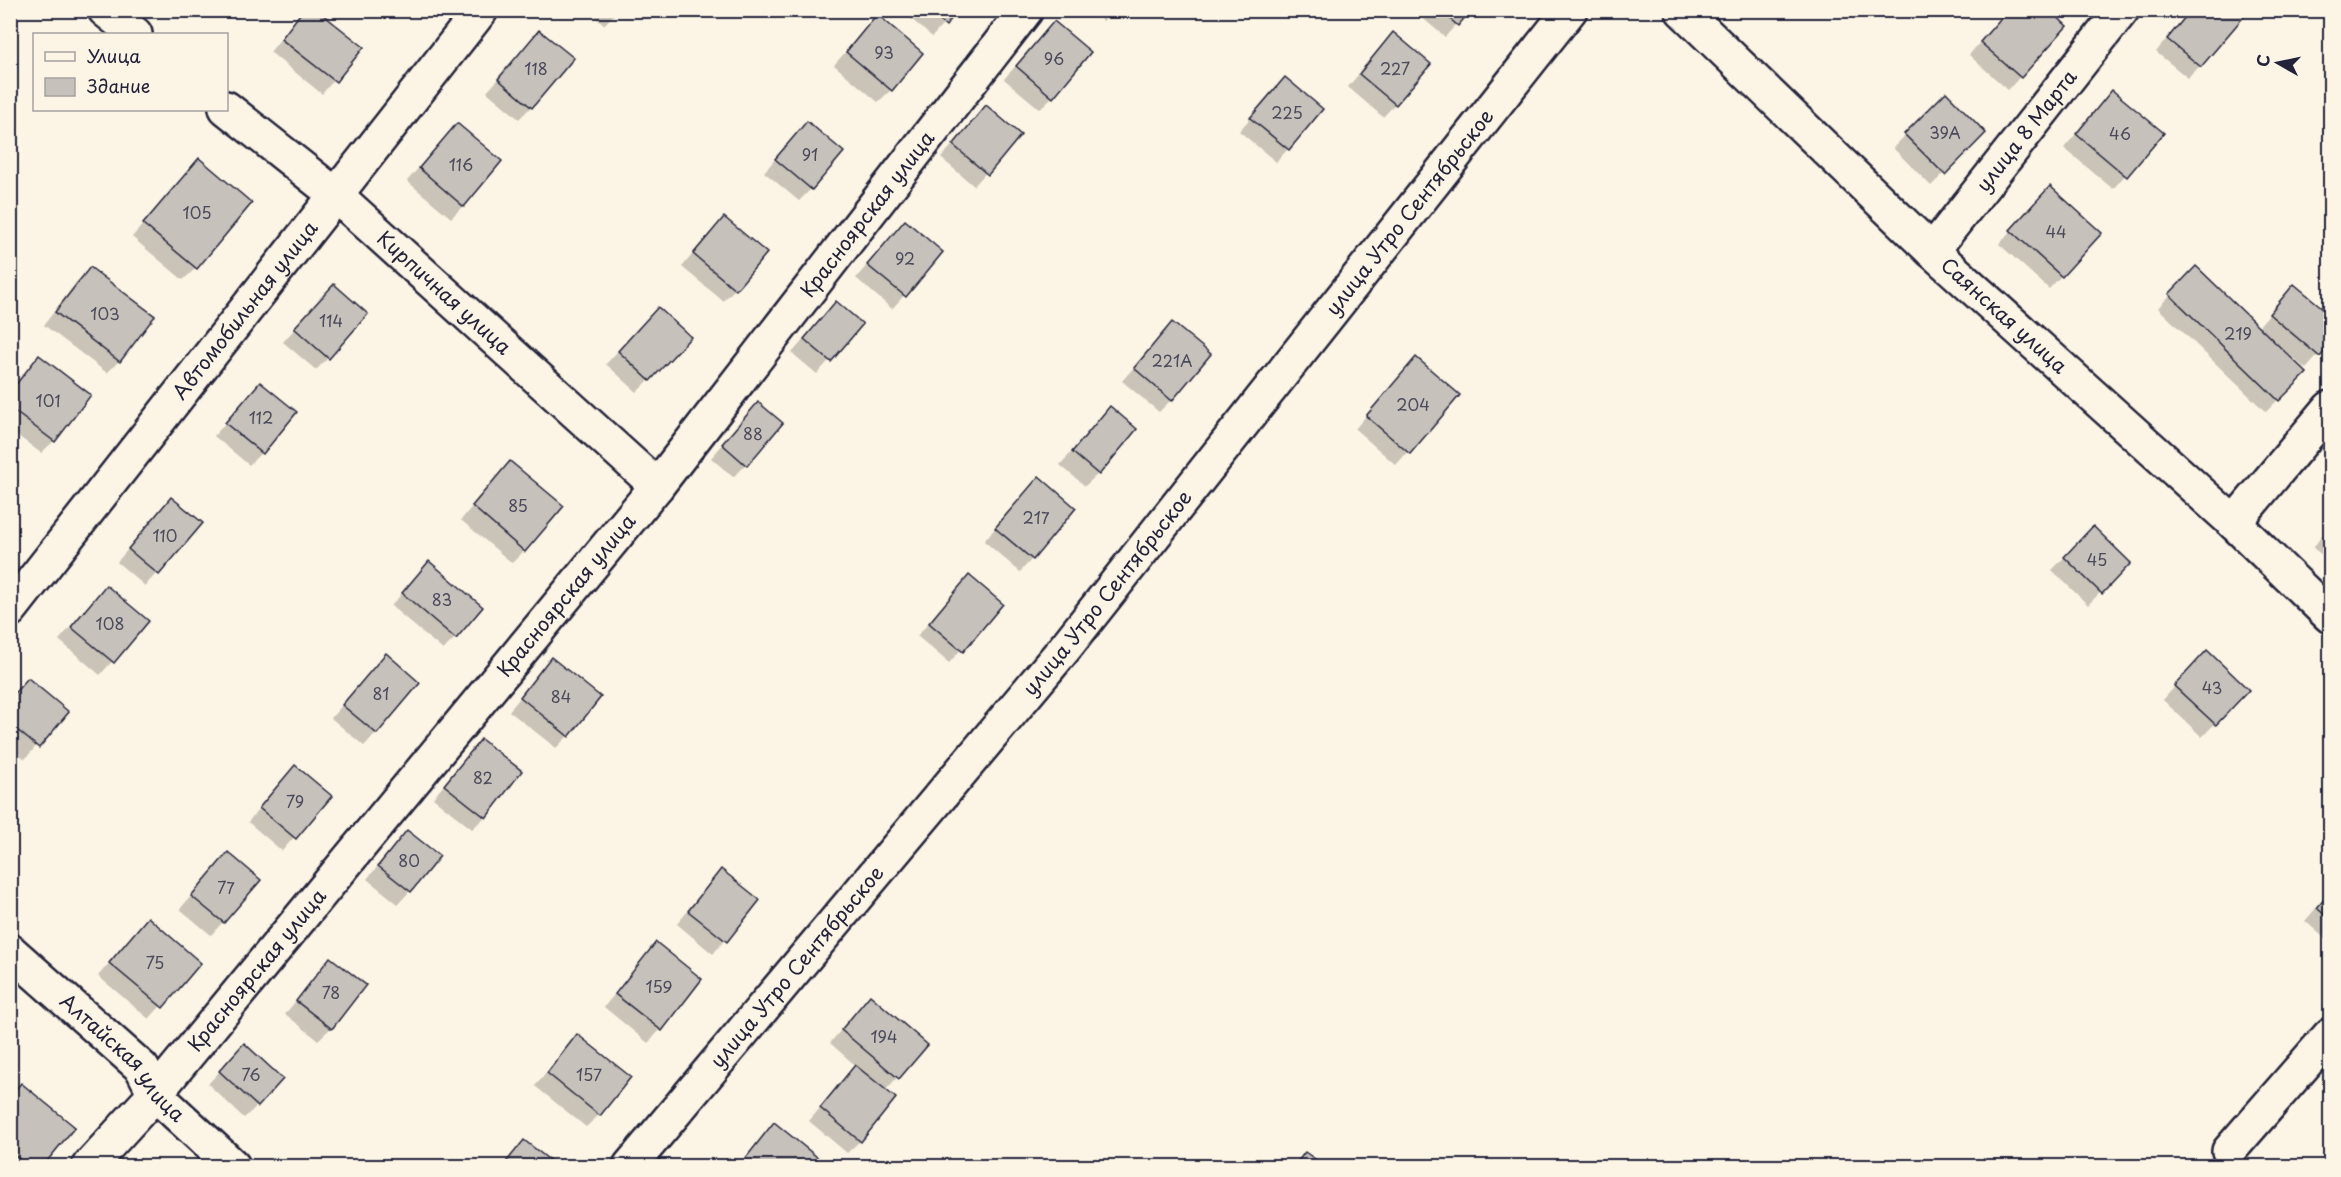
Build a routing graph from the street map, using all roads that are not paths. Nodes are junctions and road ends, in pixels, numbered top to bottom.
1 (105, 10) edge
2 (481, 10) edge
3 (1026, 10) edge
4 (1570, 10) edge
5 (1682, 10) edge
6 (2122, 10) edge
7 (134, 33) edge
8 (228, 110) edge
9 (336, 196) junction
10 (1932, 251) junction
11 (2331, 408) edge
12 (657, 486) junction
13 (2234, 523) junction
14 (10, 610) edge
15 (2331, 616) edge
16 (10, 951) edge
17 (2331, 1035) edge
18 (155, 1094) junction
19 (2229, 1151) dead end
20 (89, 1167) edge
21 (233, 1167) edge
22 (630, 1167) edge

1 - 7 street
2 - 9 street, Автомобильная улица
3 - 12 street, Красноярская улица
4 - 22 street, улица Утро Сентябрьское
5 - 10 street, Саянская улица
6 - 10 street, улица 8 Марта
8 - 9 street, Кирпичная улица
9 - 12 street, Кирпичная улица
9 - 14 street, Автомобильная улица
10 - 13 street, Саянская улица
11 - 13 street
12 - 18 street, Красноярская улица
13 - 15 street, Саянская улица
16 - 18 street, Алтайская улица
17 - 19 street
18 - 20 street, Красноярская улица
18 - 21 street, Алтайская улица

